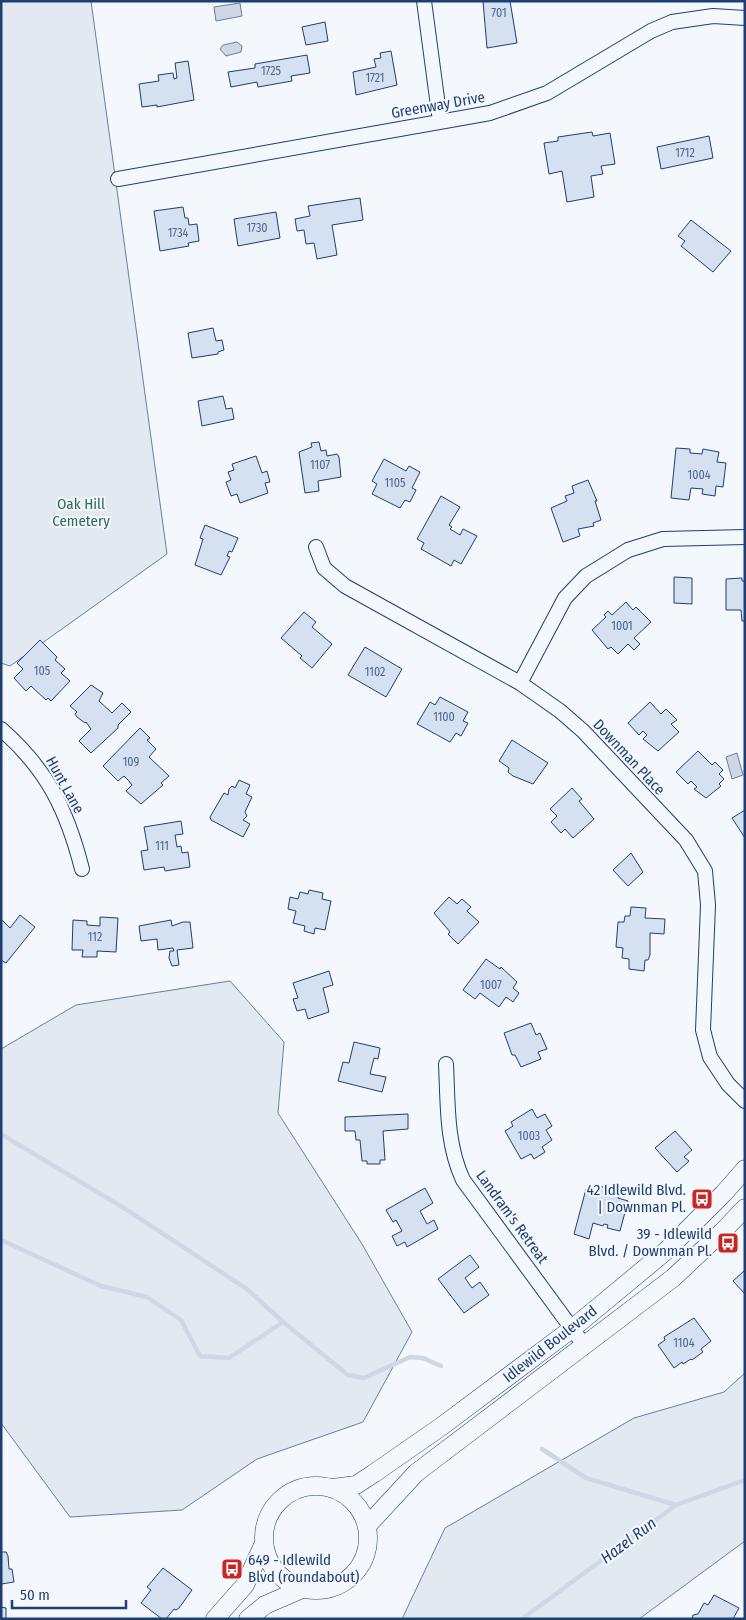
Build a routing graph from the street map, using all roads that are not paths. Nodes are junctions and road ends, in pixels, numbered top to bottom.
1 (424, 1) edge
2 (745, 18) edge
3 (440, 121) junction
4 (118, 179) dead end
5 (745, 537) edge
6 (316, 547) dead end
7 (520, 683) junction
8 (1, 729) edge
9 (82, 869) dead end
10 (446, 1064) dead end
11 (745, 1101) edge
12 (745, 1169) edge
13 (745, 1208) edge
14 (573, 1328) junction
15 (584, 1345) junction
16 (333, 1488) junction
17 (367, 1526) junction
18 (264, 1543) junction
19 (302, 1589) junction
20 (215, 1619) edge
21 (248, 1619) edge

1 - 3 street
2 - 3 street, Greenway Drive
3 - 4 street, Greenway Drive
5 - 7 street
6 - 7 street, Downman Place
7 - 11 street, Downman Place
8 - 9 street, Hunt Lane
10 - 14 street, Landram's Retreat
12 - 14 street, Idlewild Boulevard
13 - 15 street, Idlewild Boulevard
14 - 15 street, Landram's Retreat
14 - 16 street, Idlewild Boulevard
15 - 17 street, Idlewild Boulevard
16 - 17 street
16 - 18 street
17 - 19 street
18 - 19 street
18 - 20 street
19 - 21 street

